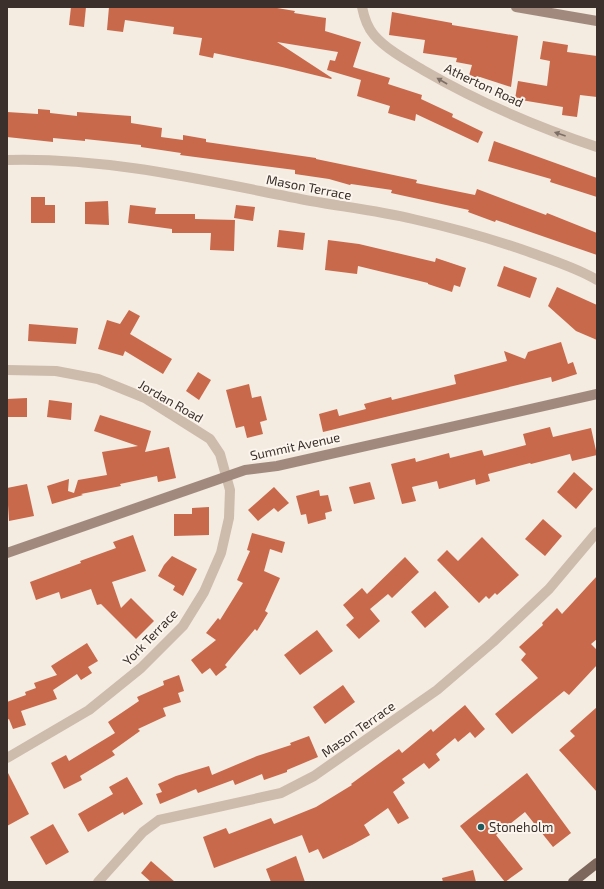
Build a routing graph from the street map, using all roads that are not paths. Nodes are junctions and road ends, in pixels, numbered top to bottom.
1 (362, 7) edge
2 (516, 7) edge
3 (597, 21) edge
4 (597, 147) edge
5 (7, 160) edge
6 (597, 280) edge
7 (7, 370) edge
8 (597, 394) edge
9 (226, 477) junction
10 (597, 532) edge
11 (7, 553) edge
12 (7, 758) edge
13 (597, 863) edge
14 (98, 882) edge
15 (573, 882) edge

4 -> 1 street, Atherton Road
2 - 3 street
5 - 6 street, Mason Terrace
7 - 9 street, Jordan Road
8 - 9 street, Summit Avenue
9 - 11 street, Summit Avenue
9 - 12 street, York Terrace
10 - 14 street, Mason Terrace
13 - 15 main road

